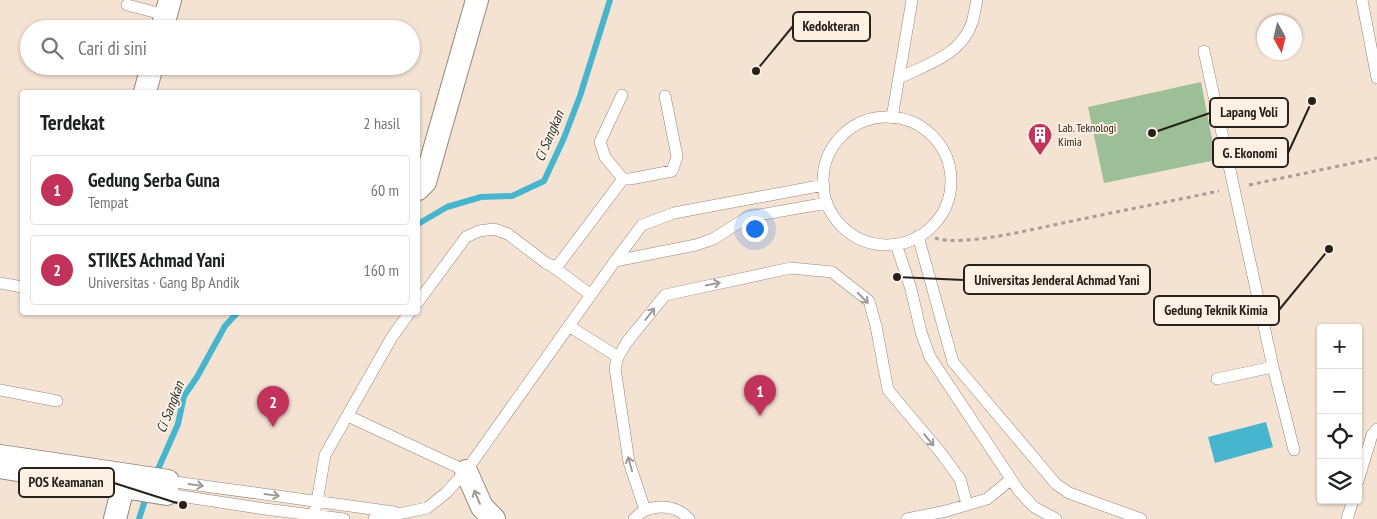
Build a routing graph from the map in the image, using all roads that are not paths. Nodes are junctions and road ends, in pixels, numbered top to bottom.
1 (477, 0) edge
2 (912, 0) edge
3 (976, 0) edge
4 (1362, 0) edge
5 (126, 5) dead end
6 (166, 15) edge
7 (1204, 51) dead end
8 (150, 75) edge
9 (899, 78) junction
10 (1377, 78) edge
11 (146, 90) edge
12 (622, 95) dead end
13 (665, 96) dead end
14 (892, 118) junction
15 (623, 179) junction
16 (824, 185) junction
17 (420, 188) edge
18 (827, 203) junction
19 (921, 235) junction
20 (896, 244) junction
21 (614, 261) junction
22 (552, 266) junction
23 (0, 283) edge
24 (20, 286) edge
25 (591, 295) junction
26 (420, 299) edge
27 (408, 315) edge
28 (569, 326) junction
29 (618, 357) junction
30 (1273, 367) junction
31 (1217, 379) dead end
32 (0, 390) edge
33 (57, 401) dead end
34 (348, 416) junction
35 (1377, 430) edge
36 (1294, 450) dead end
37 (0, 456) edge
38 (27, 466) junction
39 (0, 467) edge
40 (1362, 468) edge
41 (466, 471) junction
42 (1010, 480) junction
43 (127, 481) junction
44 (164, 487) junction
45 (317, 502) junction
46 (967, 504) junction
47 (1352, 504) edge
48 (645, 510) junction
49 (404, 513) junction
50 (265, 514) edge
51 (313, 516) junction
52 (115, 519) edge
53 (344, 519) edge
54 (374, 519) edge
55 (494, 519) edge
56 (634, 519) edge
57 (689, 519) edge
58 (907, 519) edge
59 (1056, 519) edge
60 (1141, 519) edge
61 (1347, 519) edge

1 - 17 street
2 - 9 lane
3 - 9 lane
4 - 10 lane
5 - 6 lane
7 - 30 lane
8 - 11 street
9 - 14 lane
12 - 15 lane
13 - 15 lane
14 - 16 lane
14 - 19 lane
15 - 22 lane
16 - 18 lane
16 - 21 lane
18 - 20 lane
18 - 21 lane
19 - 20 lane
19 - 60 lane
20 - 42 lane
21 - 25 lane
22 - 25 lane
22 - 26 lane
23 - 24 lane
25 - 28 lane
27 - 34 lane
28 - 29 lane
28 - 41 lane
29 -> 46 lane
48 -> 29 lane
30 - 31 lane
30 - 36 lane
32 - 33 lane
34 - 41 lane
34 - 45 lane
35 - 40 lane
37 - 38 street
38 - 39 street
38 - 43 street
41 - 49 lane
55 -> 41 street
42 - 46 lane
42 - 59 lane
43 - 44 street
43 - 52 street
44 -> 45 lane
44 - 50 lane
45 - 49 lane
45 - 51 lane
46 - 58 lane
47 - 61 lane
48 - 56 lane
48 - 57 lane
49 - 54 lane
50 - 51 lane
51 - 53 lane

